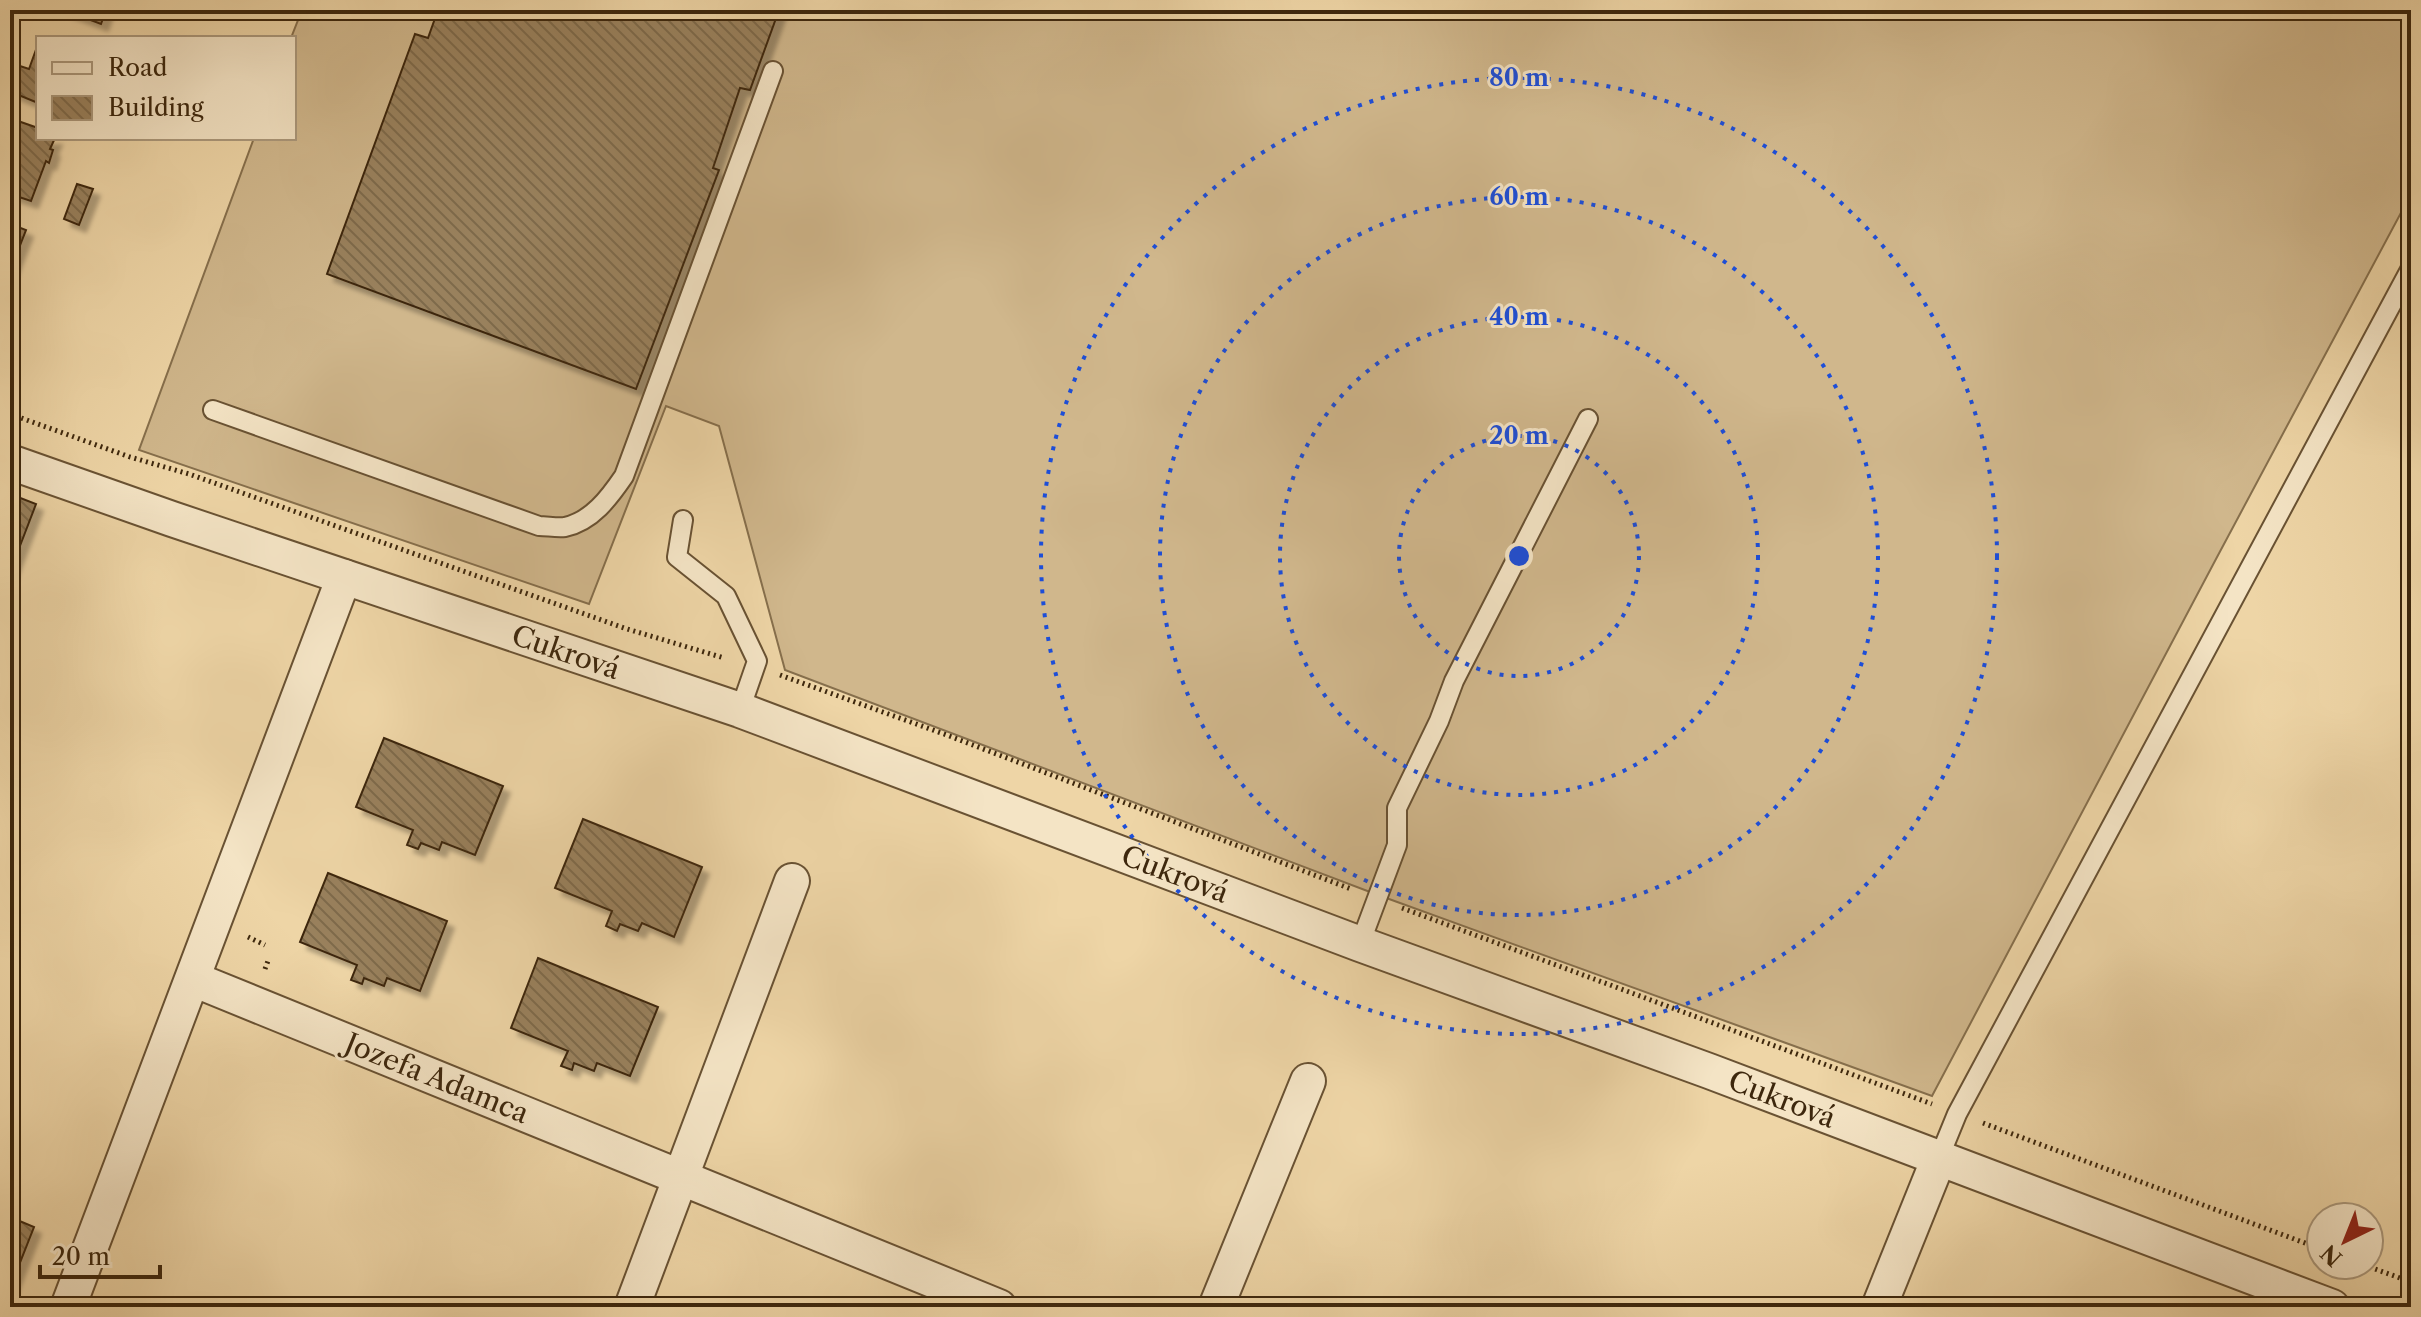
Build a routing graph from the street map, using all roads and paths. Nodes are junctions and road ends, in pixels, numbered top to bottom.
1 (773, 71) dead end
2 (2411, 268) edge
3 (213, 410) dead end
4 (10, 414) edge
5 (1588, 419) dead end
6 (10, 462) edge
7 (683, 520) dead end
8 (344, 577) junction
9 (756, 667) junction
10 (740, 710) junction
11 (792, 881) dead end
12 (1377, 899) junction
13 (1360, 944) junction
14 (193, 979) junction
15 (1308, 1081) dead end
16 (1957, 1114) junction
17 (1939, 1158) junction
18 (680, 1178) junction
19 (2305, 1243) edge
20 (2385, 1273) edge
21 (2411, 1282) edge
22 (68, 1307) edge
23 (632, 1307) edge
24 (999, 1307) edge
25 (1216, 1307) edge
26 (1879, 1307) edge
27 (2332, 1307) edge

1 - 3 lane
2 - 16 lane
4 - 9 path
5 - 12 lane
6 - 8 street, Cukrová
7 - 9 lane
8 - 10 street, Cukrová
8 - 14 street
9 - 10 lane
9 - 12 path
10 - 13 street, Cukrová
11 - 18 street
12 - 13 lane
12 - 16 path
13 - 17 street, Cukrová
14 - 18 street, Jozefa Adamca
14 - 22 street
15 - 25 street
16 - 17 lane
16 - 19 path
17 - 26 street
17 - 27 street, Cukrová
18 - 23 street
18 - 24 street, Jozefa Adamca
20 - 21 path

